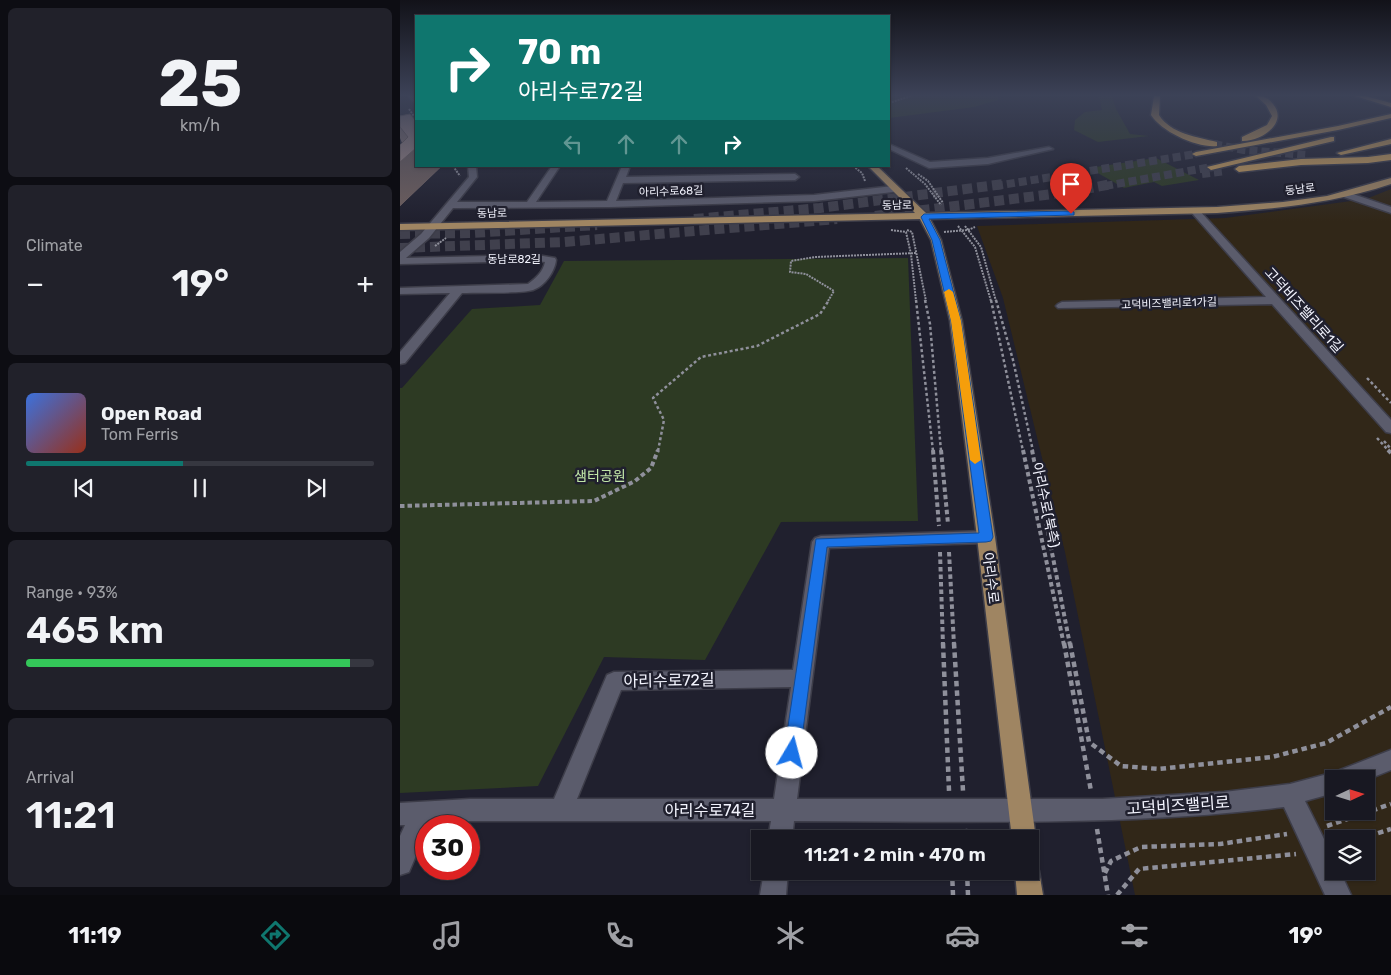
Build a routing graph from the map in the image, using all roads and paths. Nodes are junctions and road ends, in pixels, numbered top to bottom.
1 (1192, 138) tunnel mouth
2 (1250, 138) edge
3 (1286, 138) edge
4 (1336, 138) edge
5 (1391, 141) edge
6 (1214, 144) tunnel mouth
7 (890, 146) edge
8 (1049, 149) dead end
9 (1307, 155) tunnel mouth
10 (1391, 156) edge
11 (472, 167) edge
12 (555, 167) edge
13 (626, 167) edge
14 (785, 167) edge
15 (873, 167) edge
16 (1211, 167) tunnel mouth
17 (1225, 171) tunnel mouth
18 (621, 180) junction
19 (1391, 181) edge
20 (805, 187) junction
21 (894, 188) junction
22 (1348, 195) junction
23 (610, 204) junction
24 (449, 205) junction
25 (528, 205) junction
26 (1391, 210) edge
27 (1195, 211) junction
28 (954, 216) junction
29 (924, 217) junction
30 (400, 227) edge
31 (433, 227) junction
32 (966, 227) junction
33 (960, 229) junction
34 (912, 230) dead end
35 (968, 230) junction
36 (400, 259) edge
37 (459, 289) junction
38 (400, 291) edge
39 (1276, 300) junction
40 (1062, 306) dead end
41 (400, 360) edge
42 (1365, 376) dead end
43 (1391, 403) edge
44 (1391, 429) edge
45 (400, 506) edge
46 (986, 537) junction
47 (802, 678) junction
48 (1391, 707) edge
49 (1391, 760) edge
50 (1366, 770) edge
51 (1325, 785) edge
52 (1290, 795) junction
53 (1391, 804) edge
54 (561, 810) junction
55 (784, 810) junction
56 (1094, 810) junction
57 (1020, 811) junction
58 (411, 814) edge
59 (1391, 829) edge
60 (781, 830) edge
61 (1023, 830) edge
62 (1375, 834) edge
63 (1313, 842) junction
64 (400, 863) edge
65 (1104, 874) junction
66 (775, 880) edge
67 (952, 880) edge
68 (967, 880) edge
69 (1028, 880) edge
70 (773, 895) edge
71 (953, 895) edge
72 (968, 895) edge
73 (1030, 895) edge
74 (1108, 895) edge
75 (1117, 895) edge
76 (1338, 895) edge

1 - 6 highway
2 - 3 highway
4 - 16 highway
5 - 9 highway
7 - 8 street
10 - 17 highway
11 - 24 street, 동남로82길
12 - 25 street
13 - 18 street
14 - 20 street
15 - 21 main road, 아리수로
18 - 20 street
18 - 23 street
19 - 22 main road, 동남로
20 - 21 street, 아리수로68길
20 - 23 street, 아리수로68길
21 - 29 main road, 아리수로
22 - 26 street
22 - 27 main road, 동남로
23 - 25 street, 아리수로68길
24 - 25 street, 아리수로68길
24 - 31 street, 동남로82길
27 - 28 main road, 동남로
27 - 39 street, 고덕비즈밸리로1길
28 - 28 path, 아리수로(북측)
28 - 29 main road, 동남로
28 - 32 path
28 - 33 path, 아리수로(북측)
29 - 31 main road, 동남로
29 - 46 main road, 아리수로
30 - 31 main road, 동남로
31 - 36 street, 동남로82길
32 - 33 path
32 - 35 path
32 - 35 path
33 - 56 path, 아리수로(북측)
34 - 45 path
35 - 48 path
36 - 37 street, 동남로82길
37 - 38 street, 동남로82길
37 - 41 street
39 - 40 street, 고덕비즈밸리로1가길
39 - 44 street, 고덕비즈밸리로1길
42 - 43 path
46 - 47 street
46 - 57 main road, 아리수로
47 - 54 street, 아리수로72길
47 - 55 street
49 - 50 street
51 - 52 street, 고덕비즈밸리로
52 - 56 street, 고덕비즈밸리로
52 - 63 street
53 - 63 path
54 - 55 street, 아리수로74길
54 - 58 street, 아리수로74길
55 - 57 street, 아리수로74길
55 - 60 street
56 - 57 street, 고덕비즈밸리로
56 - 65 path, 아리수로(북측)
57 - 61 main road, 아리수로
58 - 64 street
59 - 62 path
63 - 65 path
63 - 75 path
63 - 76 street
65 - 74 path, 아리수로(북측)
66 - 70 street
67 - 71 path
68 - 72 path
69 - 73 main road

